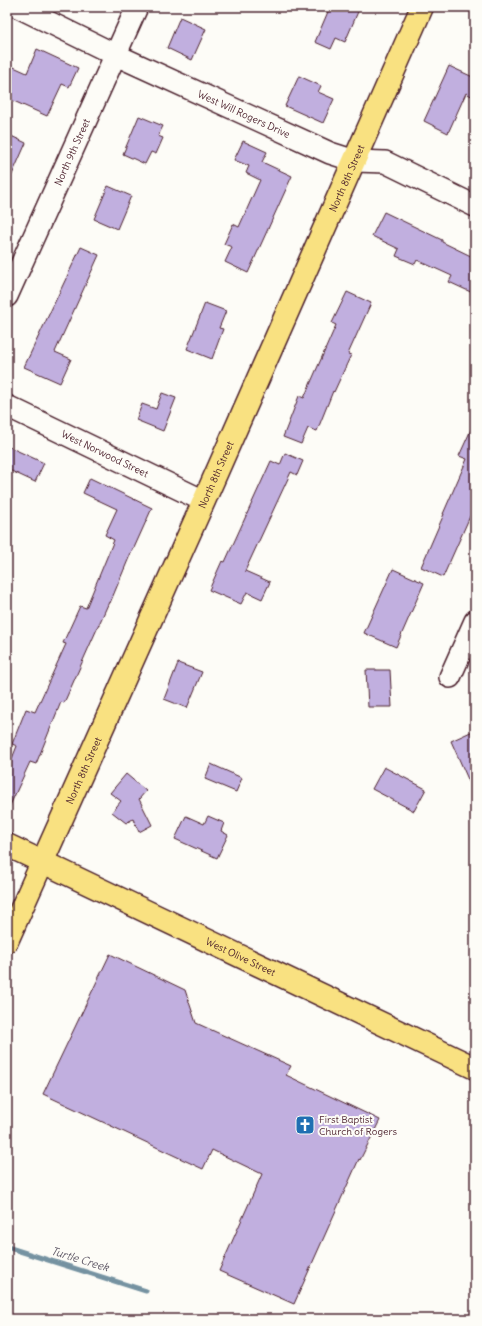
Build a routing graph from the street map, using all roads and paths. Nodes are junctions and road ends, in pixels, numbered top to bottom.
1 (18, 7) edge
2 (137, 7) edge
3 (422, 7) edge
4 (116, 55) junction
5 (355, 161) junction
6 (475, 206) edge
7 (7, 296) edge
8 (7, 406) edge
9 (204, 501) junction
10 (475, 621) edge
11 (450, 677) dead end
12 (7, 845) edge
13 (42, 862) junction
14 (7, 941) edge
15 (475, 1068) edge

1 - 4 street, West Will Rogers Drive
2 - 4 street, North 9th Street
3 - 5 main road, North 8th Street
4 - 5 street, West Will Rogers Drive
4 - 7 street, North 9th Street
5 - 6 street, West Will Rogers Drive
5 - 9 main road, North 8th Street
8 - 9 street, West Norwood Street
9 - 13 main road, North 8th Street
10 - 11 street
12 - 13 main road, West Olive Street
13 - 14 main road, North 8th Street
13 - 15 main road, West Olive Street

